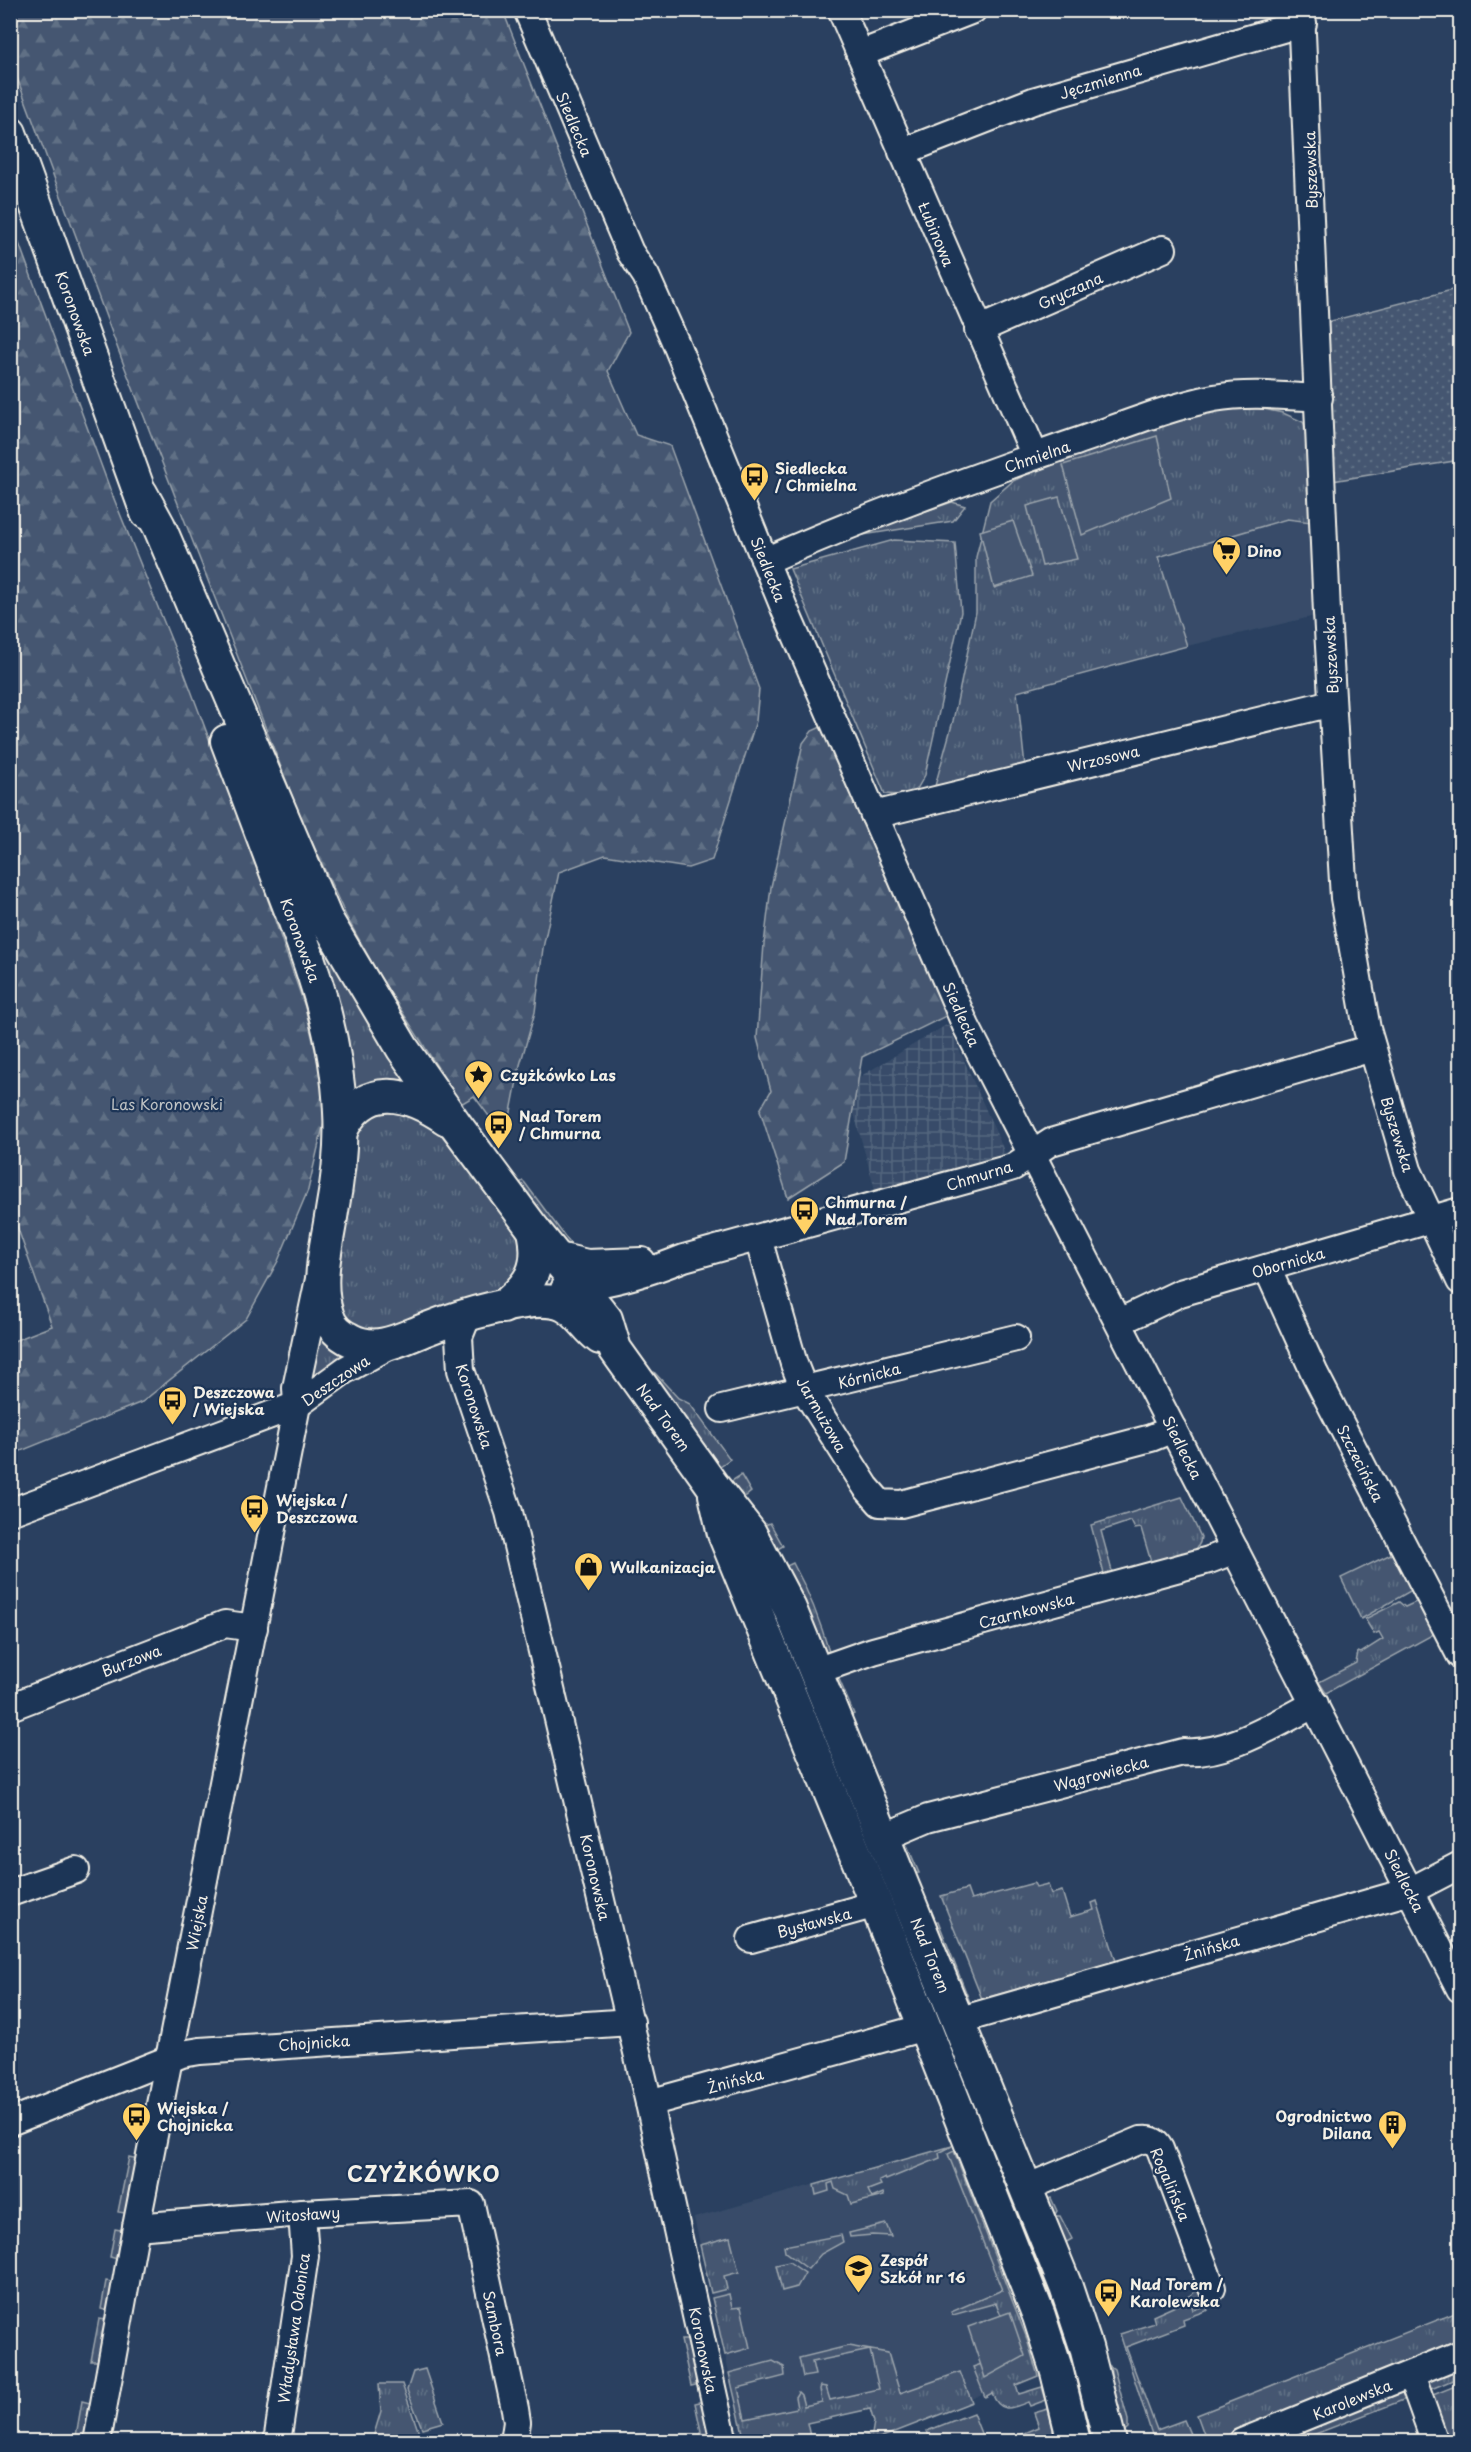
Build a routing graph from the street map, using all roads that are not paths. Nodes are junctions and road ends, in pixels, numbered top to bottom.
1 (527, 10) edge
2 (840, 10) edge
3 (973, 10) edge
4 (1302, 17) edge
5 (860, 54) junction
6 (10, 133) edge
7 (902, 152) junction
8 (1163, 249) dead end
9 (978, 330) junction
10 (1319, 398) junction
11 (1035, 456) junction
12 (141, 493) junction
13 (765, 561) junction
14 (1332, 703) junction
15 (874, 815) junction
16 (1372, 1048) junction
17 (456, 1125) junction
18 (340, 1131) junction
19 (1032, 1155) junction
20 (1461, 1211) edge
21 (1432, 1221) junction
22 (534, 1230) junction
23 (758, 1238) junction
24 (554, 1255) junction
25 (684, 1258) junction
26 (1267, 1268) junction
27 (322, 1270) junction
28 (1461, 1281) edge
29 (579, 1284) junction
30 (514, 1304) junction
31 (467, 1317) junction
32 (1119, 1322) junction
33 (1016, 1338) dead end
34 (392, 1344) junction
35 (615, 1349) junction
36 (804, 1389) junction
37 (297, 1406) junction
38 (722, 1409) dead end
39 (1173, 1429) junction
40 (713, 1486) junction
41 (10, 1512) edge
42 (1235, 1550) junction
43 (254, 1628) junction
44 (1461, 1655) edge
45 (816, 1671) junction
46 (1315, 1704) junction
47 (10, 1707) edge
48 (883, 1837) junction
49 (1461, 1865) edge
50 (76, 1870) dead end
51 (1410, 1891) junction
52 (10, 1893) edge
53 (876, 1904) junction
54 (751, 1939) dead end
55 (1460, 1986) edge
56 (957, 2020) junction
57 (631, 2022) junction
58 (925, 2027) junction
59 (169, 2059) junction
60 (649, 2103) junction
61 (10, 2122) edge
62 (1026, 2188) junction
63 (471, 2204) joint
64 (302, 2213) junction
65 (136, 2226) junction
66 (1212, 2288) dead end
67 (1461, 2354) edge
68 (1411, 2375) junction
69 (97, 2442) edge
70 (277, 2442) edge
71 (514, 2442) edge
72 (724, 2442) edge
73 (1074, 2442) edge
74 (1110, 2442) edge
75 (1242, 2442) edge
76 (1435, 2442) edge

1 - 13 street, Siedlecka
2 - 5 street, Łubinowa
3 - 5 street
4 - 7 street, Jęczmienna
4 - 10 street, Byszewska
5 - 7 street, Łubinowa
6 - 12 main road, Koronowska
7 - 9 street, Łubinowa
8 - 9 street, Gryczana
9 - 11 street, Łubinowa
10 - 11 street, Chmielna
10 - 14 street, Byszewska
11 - 13 street, Chmielna
12 - 17 main road, Koronowska
12 - 18 main road, Koronowska
13 - 15 street, Siedlecka
14 - 15 street, Wrzosowa
14 - 16 street, Byszewska
15 - 19 street, Siedlecka
16 - 19 street, Chmurna
16 - 21 street, Byszewska
17 - 18 main road
17 - 22 main road, Koronowska
18 - 27 main road, Koronowska
19 - 23 street, Chmurna
19 - 32 street, Siedlecka
20 - 21 street, Obornicka
21 - 26 street, Obornicka
21 - 28 street, Byszewska
22 - 24 main road, Koronowska
22 - 30 main road
23 - 25 street, Chmurna
23 - 36 street, Jarmużowa
24 - 25 street, Chmurna
24 - 29 main road, Koronowska
25 - 29 street, Chmurna
26 - 32 street, Obornicka
26 - 44 street, Szczecińska
27 - 34 main road
27 - 37 street, Koronowska
29 - 30 street, Chmurna
29 - 35 main road, Nad Torem
30 - 31 main road, Deszczowa
30 - 35 main road, Nad Torem
31 - 34 main road, Deszczowa
31 - 57 street, Koronowska
32 - 39 street, Siedlecka
33 - 36 street, Kórnicka
34 - 37 street, Deszczowa
35 - 40 main road, Nad Torem
36 - 38 street, Kórnicka
36 - 39 street, Jarmużowa
37 - 41 street, Deszczowa
37 - 43 street, Wiejska
39 - 42 street, Siedlecka
40 - 45 main road, Nad Torem
40 - 53 main road, Nad Torem
42 - 45 street, Czarnkowska
42 - 46 street, Siedlecka
43 - 47 street, Burzowa
43 - 59 street, Wiejska
45 - 48 main road, Nad Torem
46 - 48 street, Wągrowiecka
46 - 51 street, Siedlecka
48 - 56 main road, Nad Torem
49 - 51 street, Żnińska
50 - 52 street
51 - 55 street, Siedlecka
51 - 56 street, Żnińska
53 - 54 street, Bysławska
53 - 58 main road, Nad Torem
56 - 62 main road, Nad Torem
57 - 59 street, Chojnicka
57 - 60 street, Koronowska
58 - 60 street, Żnińska
58 - 73 main road, Nad Torem
59 - 61 street, Chojnicka
59 - 65 street, Wiejska
60 - 72 street, Koronowska
62 - 66 street, Rogalińska
62 - 74 main road, Nad Torem
63 - 64 street, Witosławy
63 - 71 street, Sambora
64 - 65 street, Witosławy
64 - 70 street, Władysława Odonica
65 - 69 street, Wiejska
67 - 68 street, Karolewska
68 - 75 street, Karolewska
68 - 76 street

